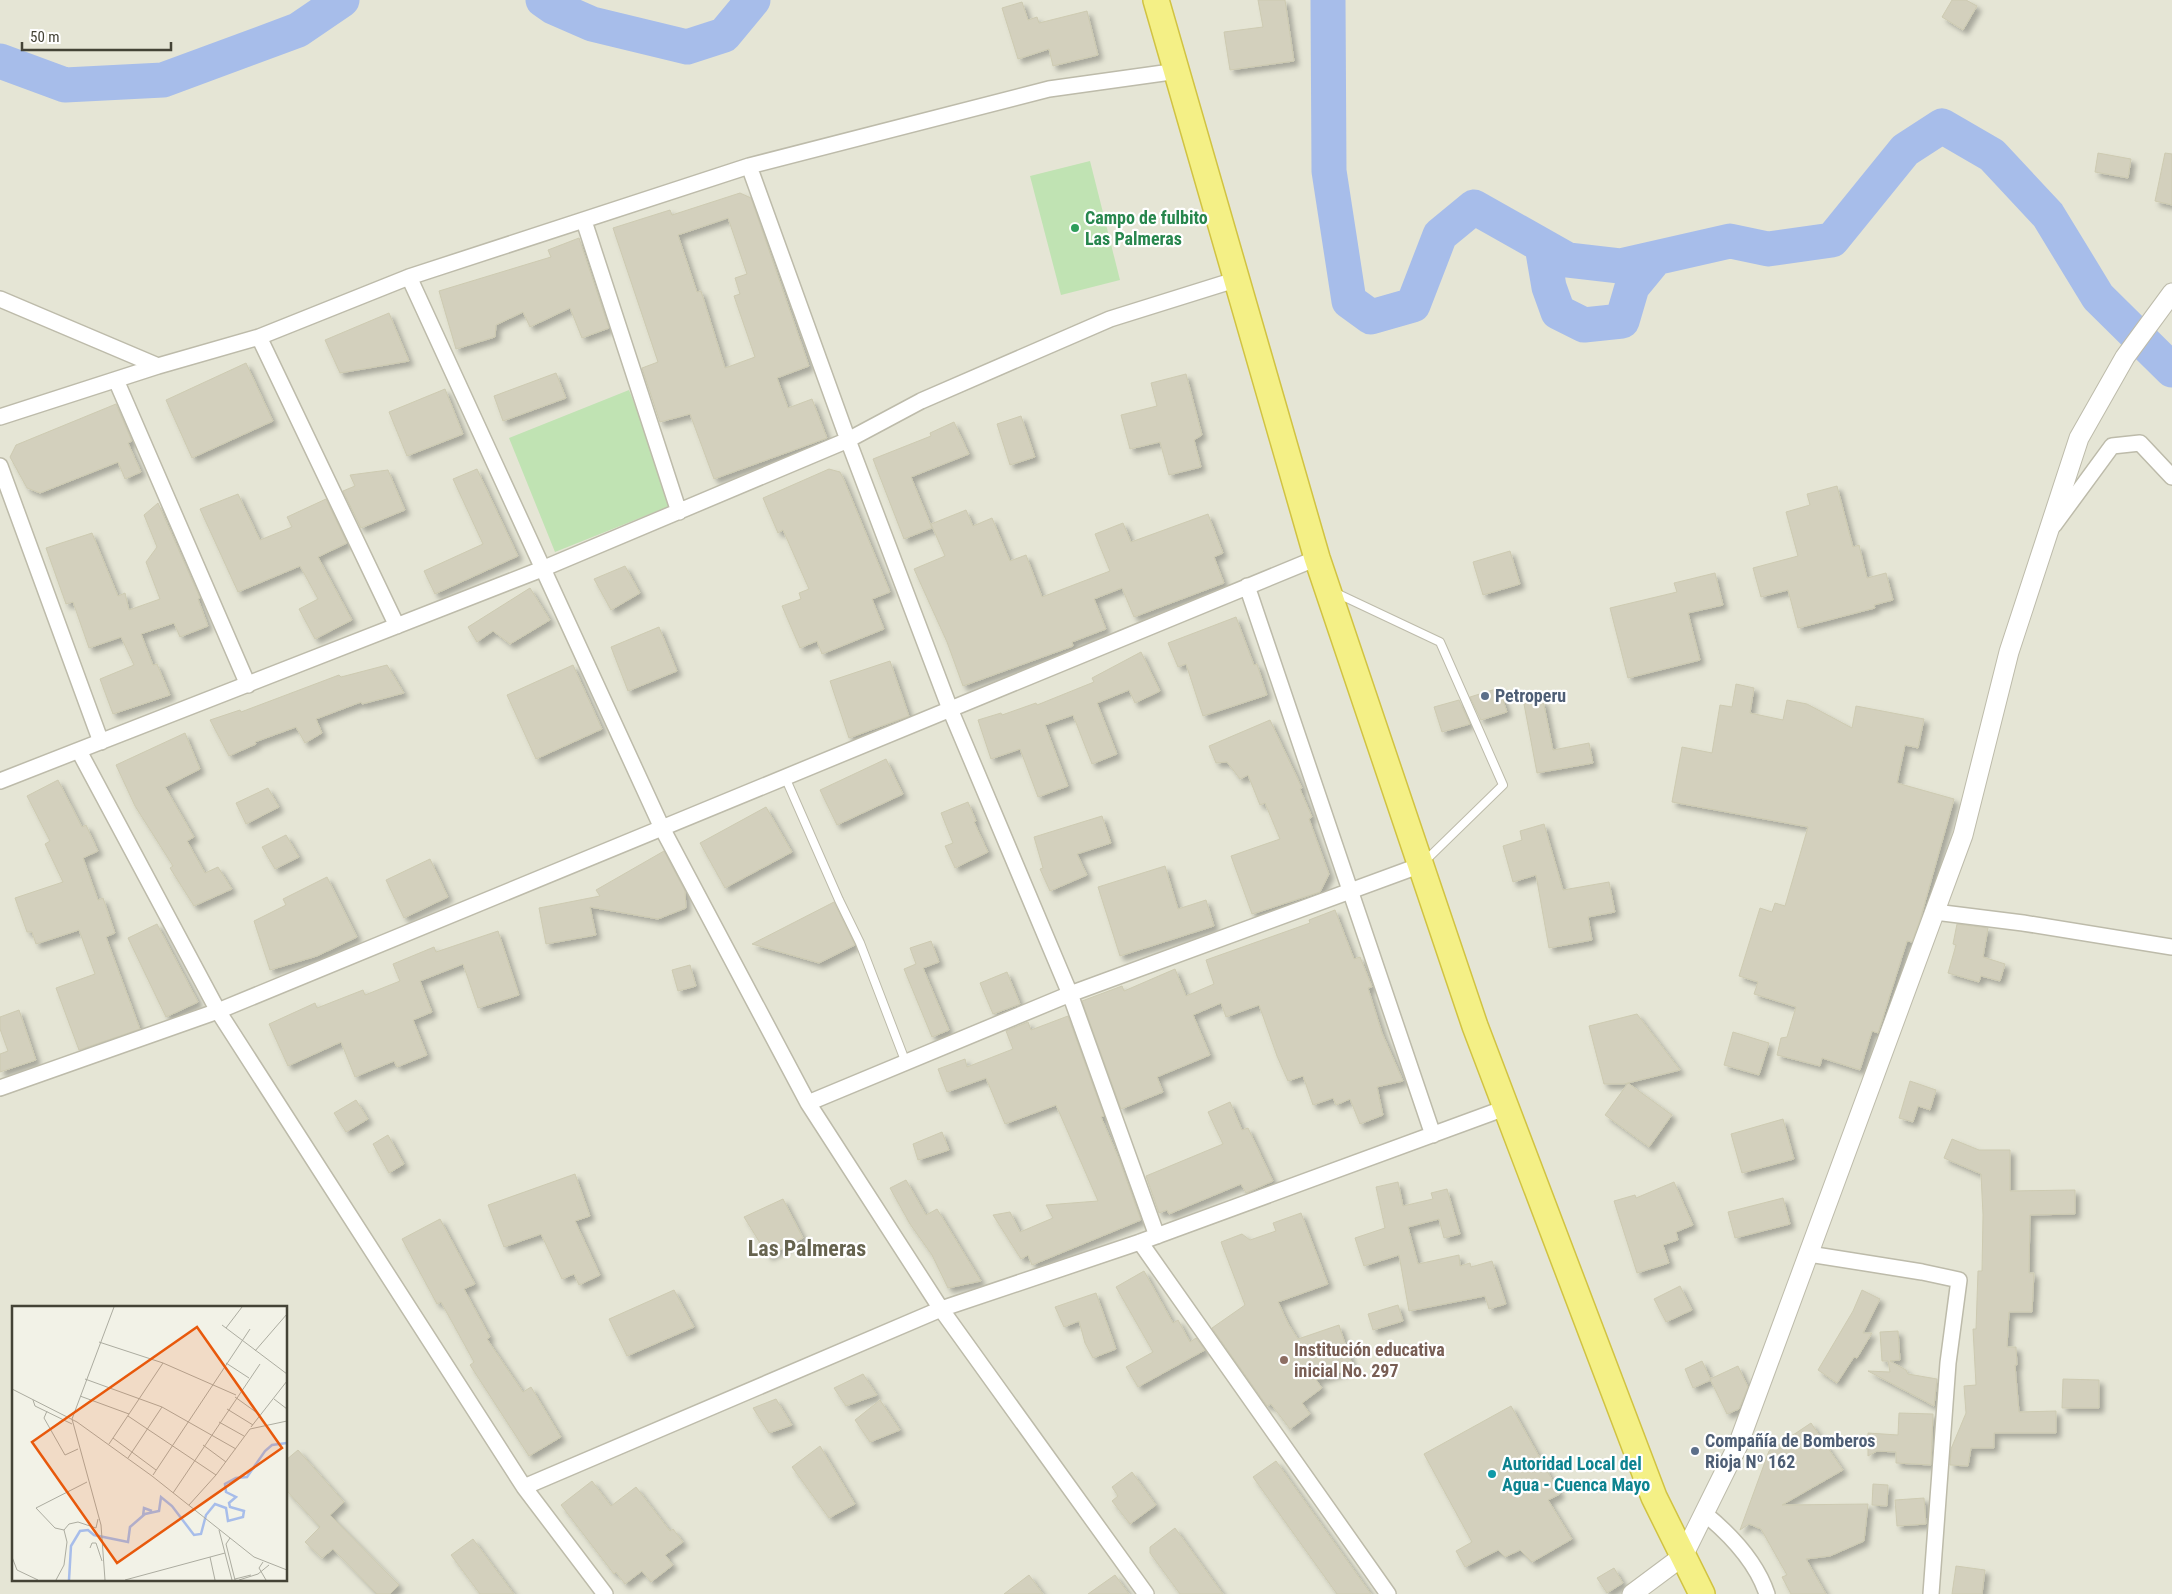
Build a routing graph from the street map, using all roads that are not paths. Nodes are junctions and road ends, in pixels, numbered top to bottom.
1 (1156, 0) edge
2 (1178, 71) junction
3 (749, 166) junction
4 (584, 221) junction
5 (409, 277) junction
6 (1238, 278) junction
7 (2172, 293) edge
8 (0, 298) edge
9 (259, 337) junction
10 (158, 366) junction
11 (116, 380) junction
12 (0, 417) edge
13 (848, 440) junction
14 (0, 466) edge
15 (2172, 478) edge
16 (679, 512) junction
17 (2050, 529) junction
18 (1317, 558) junction
19 (542, 569) junction
20 (1247, 586) junction
21 (1328, 588) junction
22 (397, 626) junction
23 (248, 685) junction
24 (950, 709) junction
25 (101, 742) junction
26 (79, 751) junction
27 (785, 777) junction
28 (0, 781) edge
29 (662, 828) junction
30 (1421, 865) junction
31 (1351, 891) junction
32 (1935, 912) junction
33 (2172, 947) edge
34 (1070, 994) junction
35 (218, 1011) junction
36 (906, 1063) junction
37 (0, 1088) edge
38 (808, 1103) junction
39 (1505, 1108) junction
40 (1433, 1134) junction
41 (1157, 1236) junction
42 (1140, 1242) junction
43 (1809, 1254) junction
44 (940, 1309) junction
45 (524, 1487) junction
46 (1704, 1514) junction
47 (1683, 1556) junction
48 (1697, 1588) edge
49 (605, 1594) edge
50 (1146, 1594) edge
51 (1388, 1594) edge
52 (1632, 1594) edge
53 (1767, 1594) edge
54 (1931, 1594) edge

1 - 2 highway
2 - 3 street
2 - 6 highway
3 - 4 street
3 - 13 street
4 - 5 street
4 - 16 street
5 - 9 street
5 - 19 street
6 - 13 street
6 - 18 highway
7 - 17 street
8 - 10 street
9 - 10 street
9 - 22 street
10 - 11 street
11 - 12 street
11 - 23 street
13 - 16 street
13 - 24 street
14 - 25 street
15 - 17 street
16 - 19 street
17 - 32 street
18 - 20 street
18 - 21 highway
19 - 22 street
19 - 29 street
20 - 24 street
20 - 31 street
21 - 30 highway
21 - 30 lane
22 - 23 street
23 - 25 street
24 - 27 street
24 - 34 street
25 - 26 street
26 - 28 street
26 - 35 street
27 - 29 street
27 - 36 lane
29 - 35 street
29 - 38 street
30 - 31 street
30 - 39 highway
31 - 34 street
31 - 40 street
32 - 33 street
32 - 43 street
34 - 36 street
34 - 41 street
35 - 37 street
35 - 45 street
36 - 38 street
38 - 44 street
39 - 40 street
39 - 47 highway
40 - 41 street
41 - 42 street
42 - 44 street
42 - 51 street
43 - 46 street
43 - 54 street
44 - 45 street
44 - 50 street
45 - 49 street
46 - 47 street
46 - 53 street
47 - 48 highway
47 - 52 street

